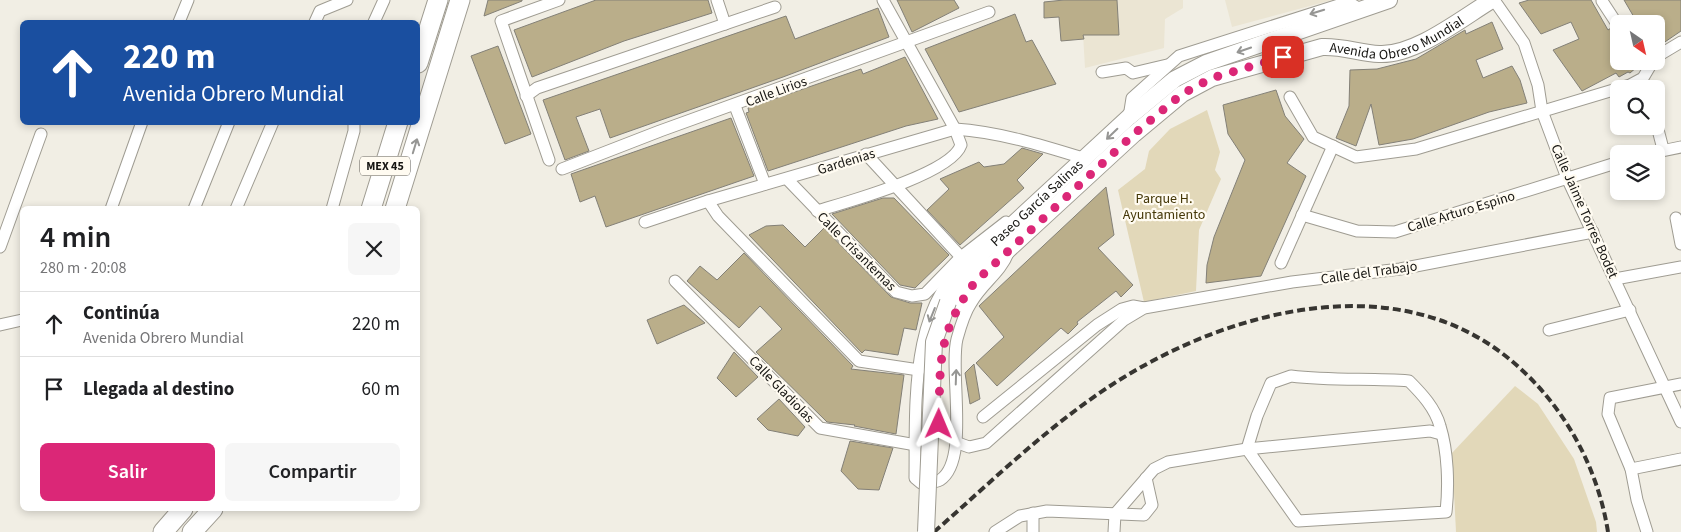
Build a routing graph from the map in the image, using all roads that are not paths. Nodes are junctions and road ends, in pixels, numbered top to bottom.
1 (188, 0) edge
2 (347, 0) edge
3 (384, 0) edge
4 (438, 0) edge
5 (460, 0) edge
6 (559, 0) edge
7 (717, 0) edge
8 (883, 0) edge
9 (1389, 0) edge
10 (1493, 0) edge
11 (1602, 1) dead end
12 (775, 7) dead end
13 (1362, 10) junction
14 (989, 12) dead end
15 (1611, 15) edge
16 (180, 20) edge
17 (316, 20) edge
18 (375, 20) edge
19 (725, 24) junction
20 (1681, 42) edge
21 (908, 43) junction
22 (1665, 52) edge
23 (420, 57) edge
24 (1167, 65) junction
25 (1102, 72) dead end
26 (1179, 87) junction
27 (1610, 91) edge
28 (526, 96) junction
29 (1290, 97) dead end
30 (735, 106) junction
31 (1542, 111) junction
32 (1129, 116) junction
33 (141, 125) edge
34 (228, 125) edge
35 (273, 125) edge
36 (354, 125) edge
37 (397, 125) edge
38 (955, 129) junction
39 (41, 134) dead end
40 (1333, 146) junction
41 (1681, 147) edge
42 (1665, 149) edge
43 (866, 154) junction
44 (1083, 158) junction
45 (549, 160) dead end
46 (1610, 165) edge
47 (562, 169) dead end
48 (1567, 178) junction
49 (787, 179) junction
50 (765, 184) junction
51 (897, 187) junction
52 (708, 201) junction
53 (112, 206) edge
54 (195, 206) edge
55 (237, 206) edge
56 (333, 206) edge
57 (372, 206) edge
58 (396, 206) edge
59 (1028, 210) junction
60 (817, 211) junction
61 (1302, 215) junction
62 (1676, 218) dead end
63 (645, 222) dead end
64 (1593, 232) junction
65 (1681, 244) edge
66 (0, 247) edge
67 (1010, 249) junction
68 (983, 252) junction
69 (961, 257) junction
70 (1282, 263) dead end
71 (1681, 268) edge
72 (1615, 278) junction
73 (675, 281) dead end
74 (953, 303) junction
75 (1144, 308) junction
76 (1630, 310) junction
77 (20, 321) edge
78 (0, 326) edge
79 (1549, 330) dead end
80 (920, 370) junction
81 (1681, 384) edge
82 (1665, 387) junction
83 (983, 417) dead end
84 (1681, 422) edge
85 (1441, 434) junction
86 (958, 443) junction
87 (916, 446) junction
88 (1247, 448) junction
89 (1681, 459) edge
90 (1631, 470) junction
91 (1146, 478) junction
92 (182, 511) edge
93 (211, 511) edge
94 (1033, 513) junction
95 (1115, 514) junction
96 (163, 532) edge
97 (192, 532) edge
98 (926, 532) edge
99 (936, 532) edge
100 (995, 532) edge
101 (1033, 532) edge
102 (1114, 532) edge
103 (1647, 532) edge

1 - 16 street
2 - 17 street
3 - 18 street
4 - 23 main road
58 -> 5 main road, MEX 45
6 - 28 street
7 - 19 street
8 - 21 street
9 - 13 main road, Avenida Obrero Mundial
10 - 26 main road, Avenida Obrero Mundial
10 - 31 street, Calle Jaime Torres Bodet
11 - 15 street
12 - 19 street
13 -> 24 street
13 -> 26 main road, Avenida Obrero Mundial
14 - 21 street, Calle Lirios
19 - 28 street
20 - 22 street
21 - 30 street, Calle Lirios
21 - 38 street
24 - 25 street
24 - 32 street
26 - 32 main road, Paseo García Salinas
26 - 67 main road, Paseo García Salinas
27 - 31 street
28 - 45 street
29 - 40 street
30 - 47 street, Calle Lirios
30 - 50 street
31 - 40 street
31 - 48 street, Calle Jaime Torres Bodet
32 -> 44 main road, Paseo García Salinas
33 - 53 street
34 - 54 street
35 - 55 street
36 - 56 street
37 - 57 main road, MEX 45
38 - 43 street, Gardenias
38 - 44 street, Gardenias
38 - 51 street
39 - 66 street
40 - 61 street
41 - 42 street
43 - 49 street, Gardenias
43 - 51 street
44 - 59 main road, Paseo García Salinas
46 - 48 street, Calle Arturo Espino
48 - 61 street, Calle Arturo Espino
48 - 64 street, Calle Jaime Torres Bodet
49 - 50 street, Gardenias
49 - 60 street, Calle Crisantemas
50 - 52 street, Gardenias
51 - 60 street
51 - 69 street
52 - 63 street, Gardenias
52 - 80 street
59 - 68 main road, Paseo García Salinas
59 - 69 street, Calle Crisantemas
60 - 69 street, Calle Crisantemas
61 - 70 street
62 - 65 street
64 - 72 street, Calle Jaime Torres Bodet
64 - 75 street, Calle del Trabajo
67 - 74 main road, Paseo García Salinas
86 -> 67 street
68 - 74 main road, Paseo García Salinas
68 -> 80 street
71 - 72 street
72 - 76 street, Calle Jaime Torres Bodet
73 - 87 street, Calle Gladiolas
74 - 98 main road, Paseo García Salinas, bridge
74 - 99 main road, Paseo García Salinas
75 - 83 street, Calle del Trabajo
75 - 86 street
76 - 79 street
76 - 82 street, Calle Jaime Torres Bodet
77 - 78 street
80 - 87 street
81 - 82 street
82 - 84 street, Calle Jaime Torres Bodet
82 - 90 street
85 - 88 street
85 - 88 street
85 - 88 street
86 - 87 street
88 - 91 street
89 - 90 street
90 - 103 street
91 - 95 street
91 - 95 street
92 - 96 main road
93 - 97 main road
94 - 95 street
94 - 100 street
94 - 101 street
95 - 102 street

